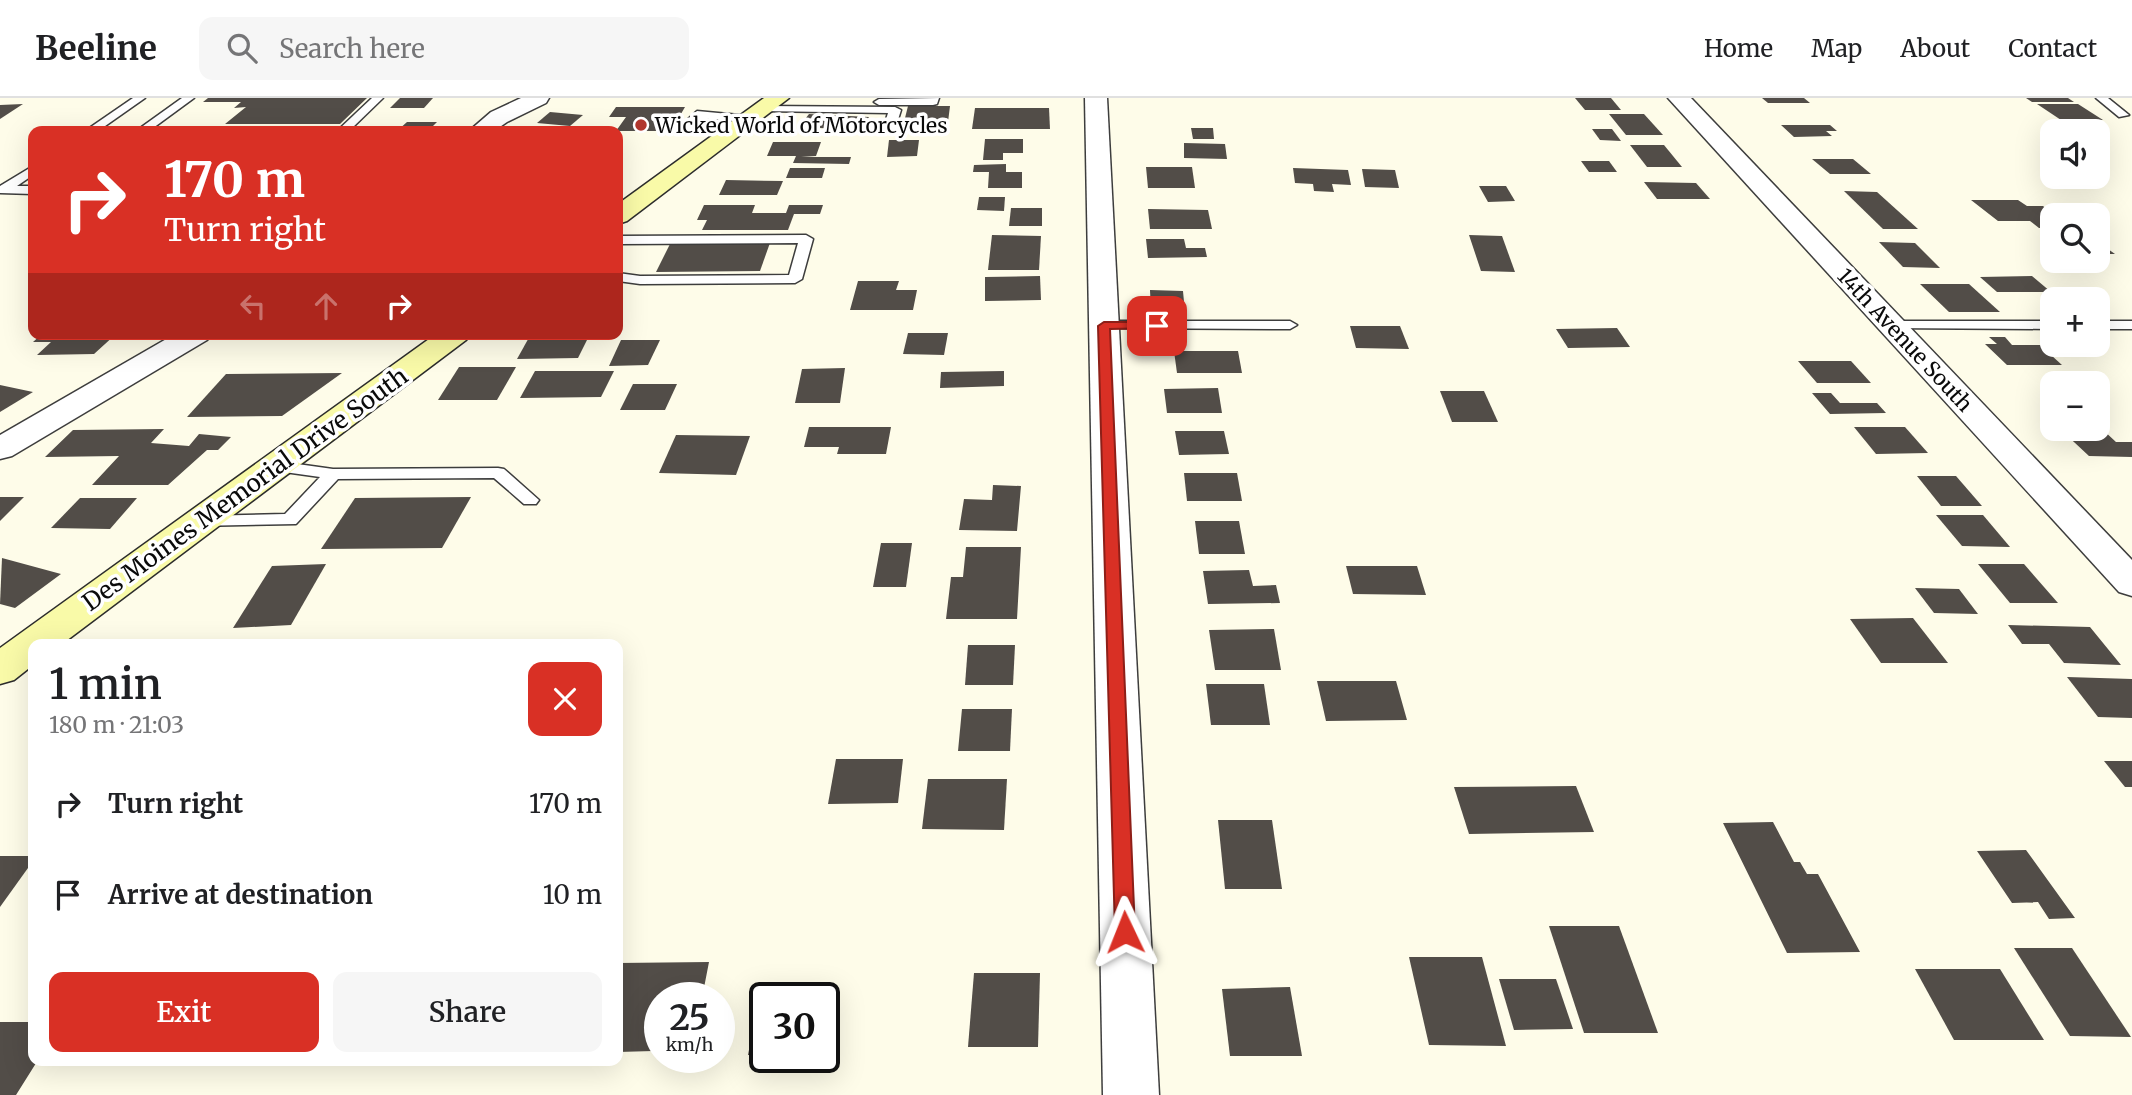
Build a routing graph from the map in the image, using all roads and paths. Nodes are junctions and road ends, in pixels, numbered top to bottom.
1 (140, 98) edge
2 (189, 98) edge
3 (378, 98) edge
4 (538, 98) edge
5 (934, 98) edge
6 (1096, 98) edge
7 (1679, 98) edge
8 (2101, 98) edge
9 (861, 102) dead end
10 (767, 105) edge
11 (2123, 115) dead end
12 (98, 126) edge
13 (149, 126) edge
14 (348, 126) edge
15 (487, 126) edge
16 (683, 129) dead end
17 (889, 130) dead end
18 (28, 173) edge
19 (28, 190) edge
20 (623, 212) edge
21 (623, 240) edge
22 (623, 277) edge
23 (1891, 325) junction
24 (2040, 325) edge
25 (2110, 325) edge
26 (2132, 325) edge
27 (1104, 326) junction
28 (1290, 326) dead end
29 (187, 340) edge
30 (448, 340) edge
31 (0, 449) edge
32 (276, 466) junction
33 (333, 474) junction
34 (530, 500) dead end
35 (200, 522) junction
36 (2132, 583) edge
37 (40, 639) edge
38 (28, 648) edge
39 (0, 668) edge
40 (1131, 1095) edge

1 - 12 lane
2 - 13 lane
3 - 14 lane
4 - 15 street
5 - 9 lane
6 - 27 street
7 - 23 street, 14th Avenue South
8 - 11 lane
10 - 16 lane
10 - 17 lane
10 - 20 main road
18 - 19 lane
21 - 22 lane
23 - 24 lane
23 - 36 street, 14th Avenue South
25 - 26 lane
27 - 28 lane
27 - 40 street
29 - 31 street
30 - 32 main road, Des Moines Memorial Drive South
32 - 33 lane
32 - 35 main road, Des Moines Memorial Drive South
33 - 34 lane
33 - 35 lane
35 - 37 main road, Des Moines Memorial Drive South
38 - 39 main road, Des Moines Memorial Drive South

